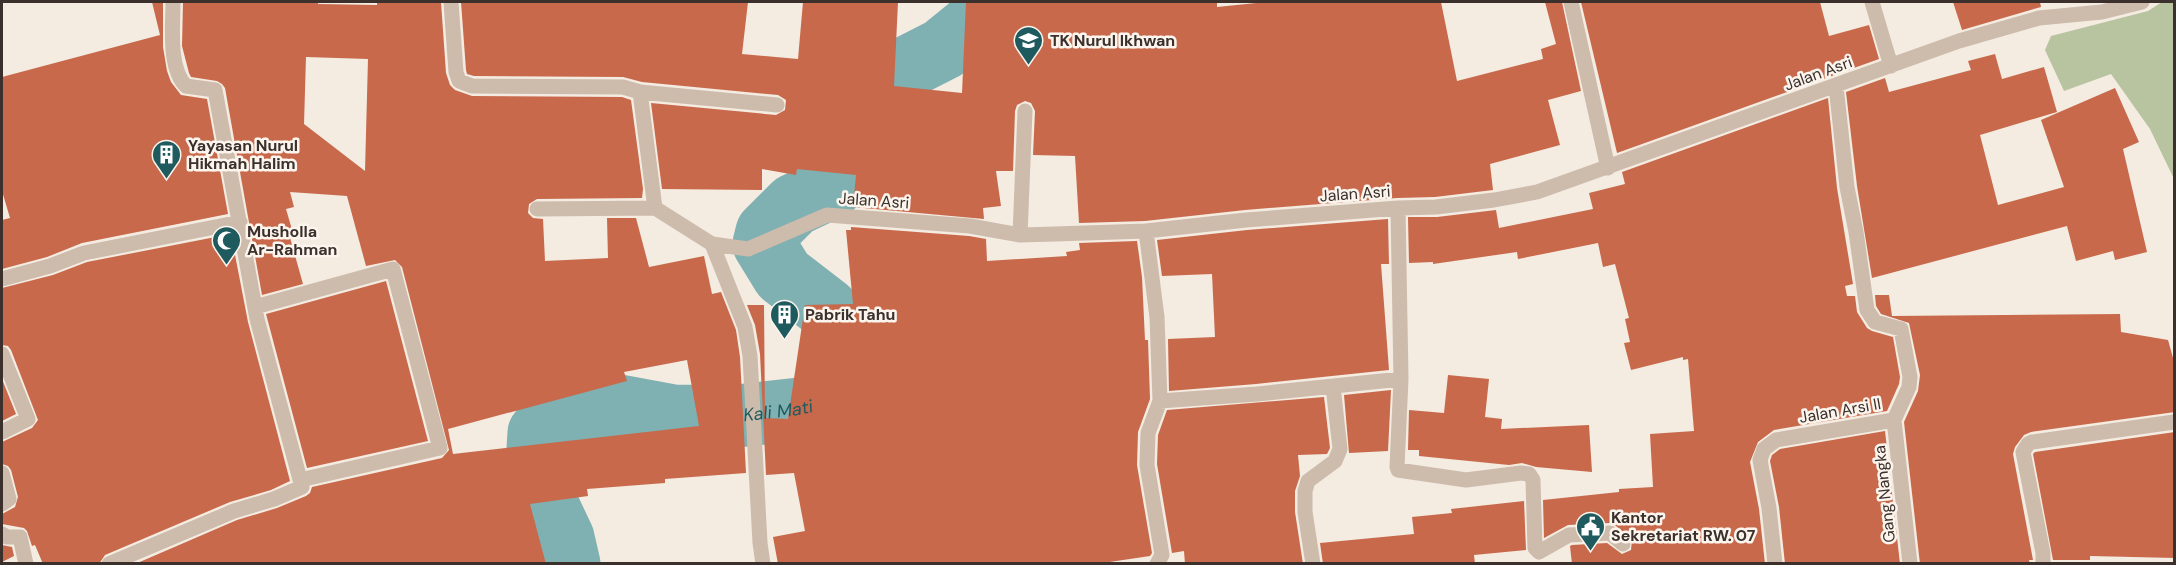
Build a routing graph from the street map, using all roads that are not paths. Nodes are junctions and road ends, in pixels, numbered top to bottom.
1 (172, 2) edge
2 (451, 2) edge
3 (1571, 2) edge
4 (1872, 2) edge
5 (2142, 2) edge
6 (1891, 66) junction
7 (1836, 86) junction
8 (640, 92) junction
9 (777, 105) dead end
10 (1025, 111) dead end
11 (1608, 168) junction
12 (655, 208) junction
13 (1398, 208) junction
14 (537, 209) dead end
15 (240, 222) junction
16 (1146, 231) junction
17 (1020, 235) junction
18 (712, 244) junction
19 (2, 279) edge
20 (255, 307) junction
21 (2, 354) edge
22 (1401, 379) junction
23 (1333, 386) junction
24 (1160, 401) junction
25 (1894, 420) junction
26 (2175, 422) edge
27 (2, 432) edge
28 (2, 473) edge
29 (300, 480) junction
30 (2, 504) edge
31 (2, 534) edge
32 (1623, 543) dead end
33 (26, 564) edge
34 (109, 564) edge
35 (763, 564) edge
36 (1157, 564) edge
37 (1313, 564) edge
38 (1775, 564) edge
39 (1910, 564) edge
40 (2043, 564) edge

1 - 15 street
2 - 8 street
3 - 11 street
4 - 6 street
5 - 6 street, Jalan Asri
6 - 7 street, Jalan Asri
7 - 11 street, Jalan Asri
7 - 25 street, Jalan Arsi II
8 - 9 street
8 - 12 street
10 - 17 street
11 - 13 street, Jalan Asri
12 - 14 street
12 - 18 street, Jalan Asri
13 - 16 street, Jalan Asri
13 - 22 street
15 - 19 street
15 - 20 street
16 - 17 street, Jalan Asri
16 - 24 street
17 - 18 street, Jalan Asri
18 - 35 street
20 - 29 street
20 - 29 street
21 - 27 street
22 - 23 street
22 - 32 street
23 - 24 street
23 - 37 street
24 - 36 street
25 - 38 street, Jalan Arsi II
25 - 39 street, Gang Nangka
26 - 40 street
28 - 30 street
29 - 34 street
31 - 33 street

